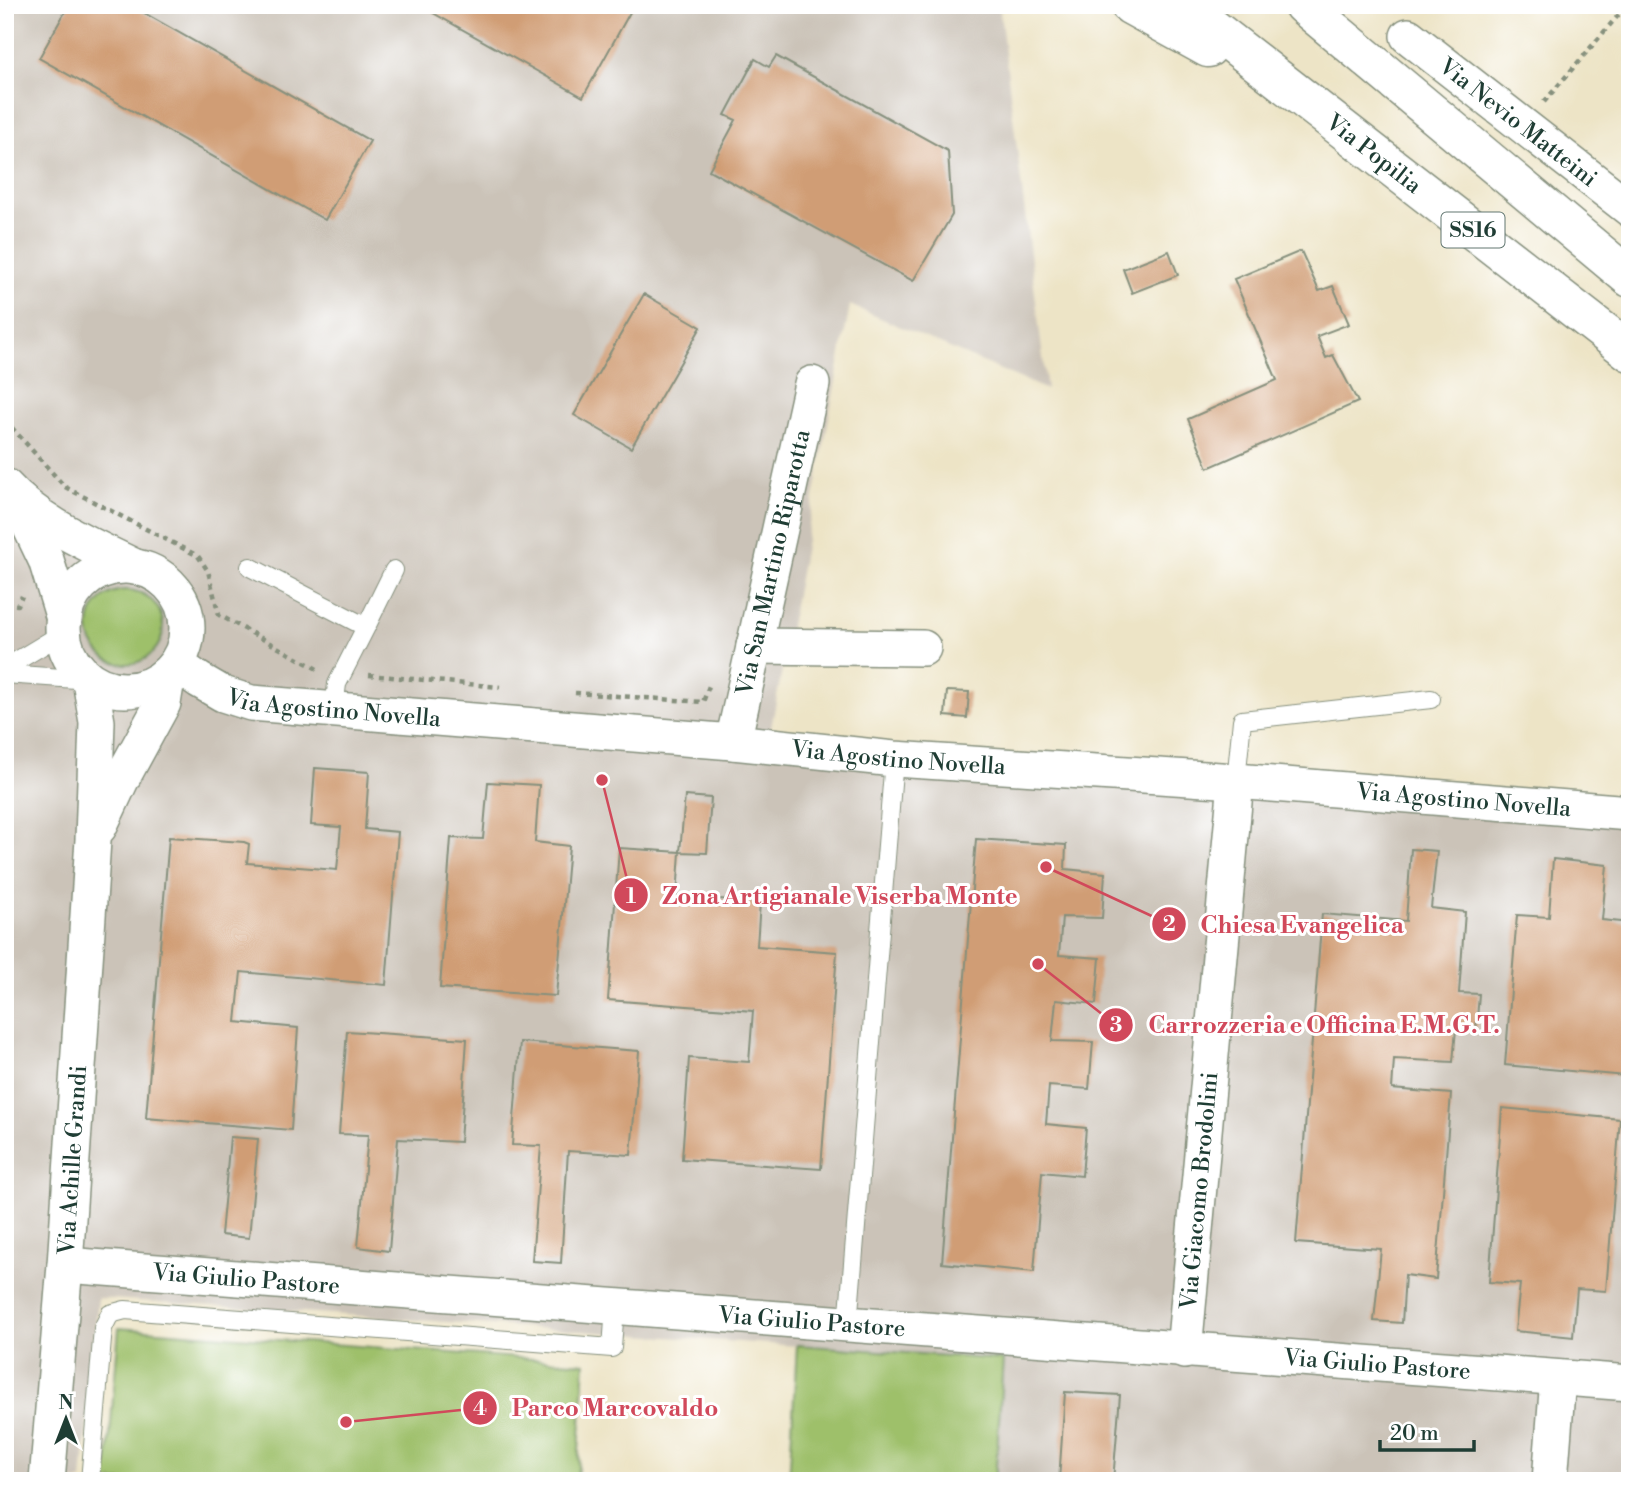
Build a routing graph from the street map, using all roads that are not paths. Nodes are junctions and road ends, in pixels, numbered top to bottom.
1 (1130, 5) edge
2 (1183, 5) edge
3 (1303, 5) edge
4 (1408, 36) dead end
5 (1316, 108) junction
6 (1630, 209) edge
7 (1630, 278) edge
8 (1630, 352) edge
9 (812, 384) dead end
10 (11, 492) edge
11 (135, 567) junction
12 (250, 567) dead end
13 (394, 570) dead end
14 (64, 626) junction
15 (366, 627) junction
16 (754, 646) junction
17 (923, 649) dead end
18 (5, 668) edge
19 (172, 668) junction
20 (5, 674) edge
21 (90, 680) junction
22 (1431, 699) dead end
23 (334, 709) junction
24 (733, 743) junction
25 (894, 759) junction
26 (1236, 780) junction
27 (1630, 813) edge
28 (93, 840) junction
29 (65, 1265) junction
30 (615, 1307) junction
31 (848, 1325) junction
32 (1184, 1351) junction
33 (1558, 1378) junction
34 (1630, 1383) edge
35 (47, 1481) edge
36 (90, 1481) edge
37 (1550, 1481) edge

1 - 5 main road
2 - 5 main road, Via Popilia / SS16
3 - 7 main road
4 - 6 street, Via Nevio Matteini
5 - 8 main road, Via Popilia / SS16
9 - 16 street, Via San Martino Riparotta
10 - 11 street, Via Achille Grandi
10 - 14 street, Via Achille Grandi
11 - 14 street
11 - 19 street, Via Achille Grandi
12 - 15 lane
13 - 15 lane
14 - 18 lane
14 - 21 street, Via Achille Grandi
15 - 23 lane
16 - 17 street
16 - 24 street, Via San Martino Riparotta
19 - 21 street
19 - 23 street, Via Agostino Novella
19 - 28 street, Via Achille Grandi
20 - 21 lane
21 - 28 street, Via Achille Grandi
22 - 26 lane
23 - 24 street, Via Agostino Novella
24 - 25 street, Via Agostino Novella
25 - 26 street, Via Agostino Novella
25 - 31 lane
26 - 27 street, Via Agostino Novella
26 - 32 street, Via Giacomo Brodolini
28 - 29 street, Via Achille Grandi
29 - 30 street, Via Giulio Pastore
29 - 35 street, Via Achille Grandi
30 - 31 street, Via Giulio Pastore
30 - 36 lane
31 - 32 street, Via Giulio Pastore
32 - 33 street, Via Giulio Pastore
33 - 34 street, Via Giulio Pastore
33 - 37 street

